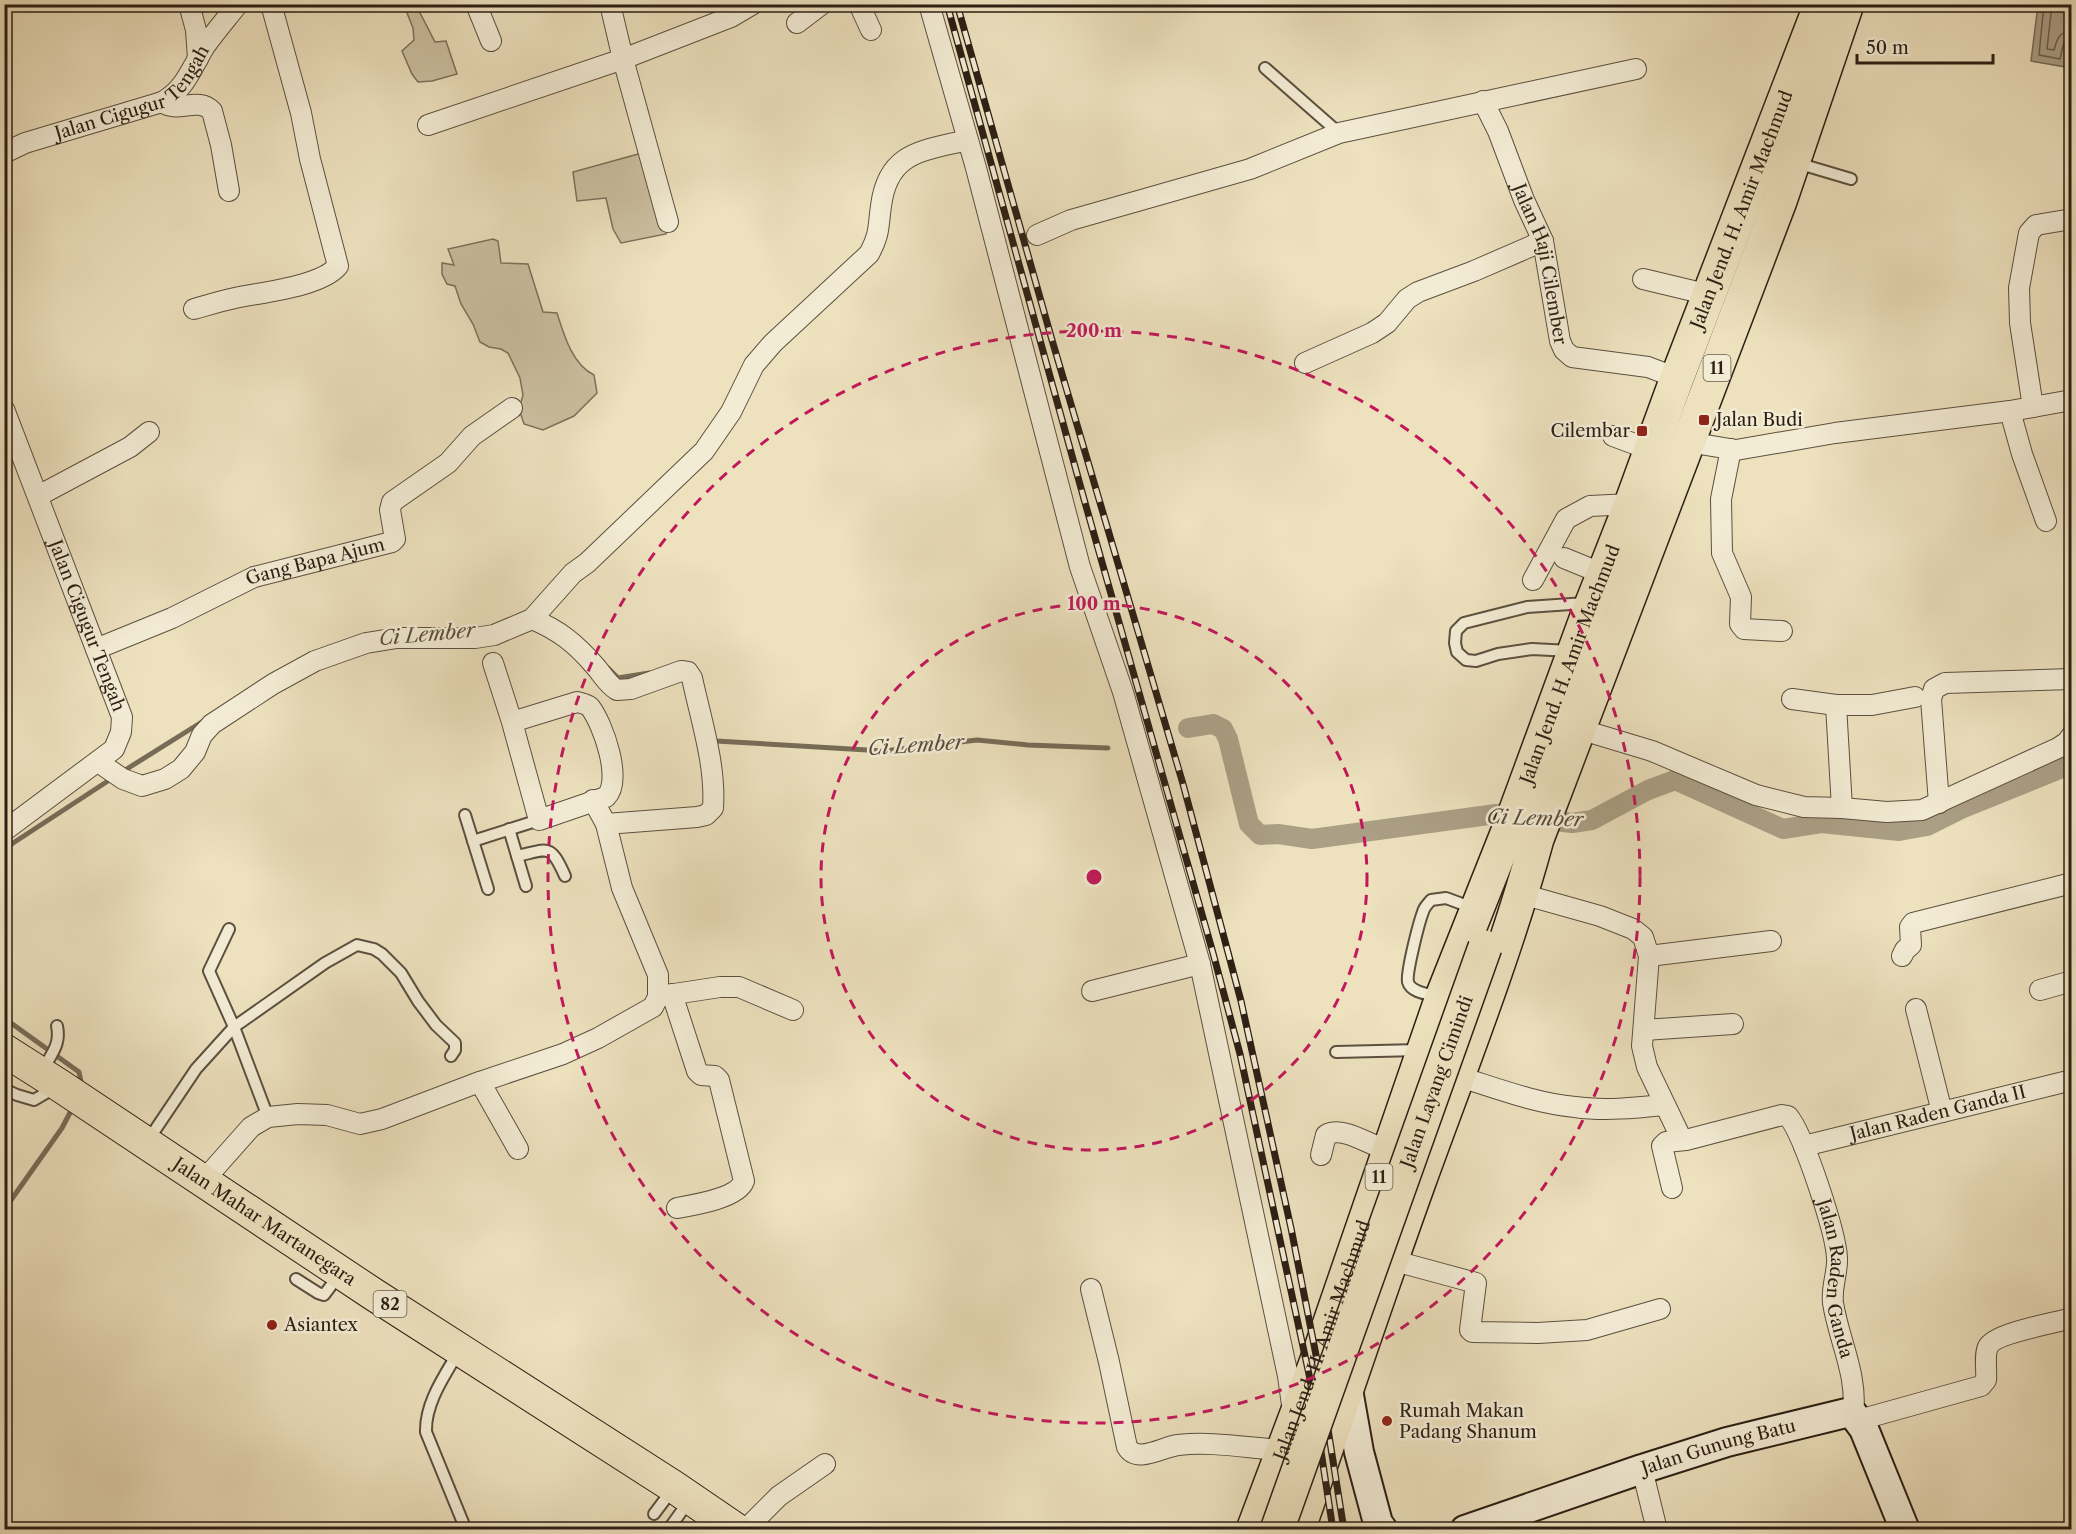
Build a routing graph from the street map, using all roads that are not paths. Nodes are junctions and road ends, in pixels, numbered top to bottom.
1 (189, 4) edge
2 (238, 4) edge
3 (270, 4) edge
4 (476, 4) edge
5 (610, 4) edge
6 (753, 4) edge
7 (822, 4) edge
8 (859, 4) edge
9 (928, 4) edge
10 (1821, 4) edge
11 (1847, 4) edge
12 (796, 23) dead end
13 (871, 30) dead end
14 (491, 41) dead end
15 (198, 59) junction
16 (623, 59) junction
17 (1265, 68) dead end
18 (1636, 69) dead end
19 (1483, 101) junction
20 (162, 102) junction
21 (428, 125) dead end
22 (1339, 133) junction
23 (967, 140) junction
24 (4, 153) edge
25 (1794, 162) junction
26 (1851, 178) dead end
27 (229, 191) dead end
28 (1765, 196) junction
29 (2072, 219) edge
30 (668, 222) dead end
31 (1037, 235) dead end
32 (1543, 241) junction
33 (1643, 279) dead end
34 (1710, 295) junction
35 (194, 309) dead end
36 (1305, 363) dead end
37 (1677, 378) junction
38 (2072, 400) edge
39 (2033, 407) junction
40 (512, 408) dead end
41 (2010, 411) junction
42 (6, 418) edge
43 (149, 432) dead end
44 (1613, 436) dead end
45 (1688, 442) junction
46 (1731, 449) junction
47 (1651, 450) junction
48 (38, 496) junction
49 (1632, 504) junction
50 (2046, 521) dead end
51 (1564, 558) dead end
52 (1533, 580) dead end
53 (1598, 589) junction
54 (536, 614) junction
55 (1782, 631) dead end
56 (96, 649) junction
57 (1574, 651) junction
58 (493, 663) dead end
59 (2071, 679) edge
60 (2072, 689) edge
61 (1915, 697) dead end
62 (1792, 699) dead end
63 (1836, 705) junction
64 (512, 722) junction
65 (1579, 729) junction
66 (2072, 735) edge
67 (110, 770) junction
68 (593, 800) junction
69 (1939, 803) junction
70 (1842, 807) junction
71 (465, 815) dead end
72 (1529, 819) junction
73 (539, 820) junction
74 (606, 824) junction
75 (509, 829) junction
76 (4, 831) edge
77 (473, 842) junction
78 (517, 856) junction
79 (565, 876) dead end
80 (2072, 883) edge
81 (526, 886) dead end
82 (488, 889) dead end
83 (1499, 903) junction
84 (229, 930) dead end
85 (1771, 940) dead end
86 (1649, 956) junction
87 (1902, 956) dead end
88 (1200, 964) junction
89 (2072, 981) edge
90 (2040, 990) dead end
91 (1092, 991) dead end
92 (665, 995) junction
93 (1442, 997) junction
94 (1916, 1009) dead end
95 (793, 1010) dead end
96 (1733, 1024) dead end
97 (57, 1026) dead end
98 (234, 1027) junction
99 (1644, 1030) junction
100 (4, 1050) edge
101 (1422, 1050) junction
102 (1336, 1052) dead end
103 (451, 1056) dead end
104 (1457, 1076) junction
105 (61, 1079) junction
106 (2072, 1080) edge
107 (480, 1082) junction
108 (4, 1089) edge
109 (1664, 1105) junction
110 (1942, 1112) junction
111 (268, 1117) junction
112 (1682, 1140) junction
113 (147, 1142) junction
114 (1804, 1146) junction
115 (518, 1149) dead end
116 (1388, 1150) junction
117 (1321, 1155) dead end
118 (204, 1180) junction
119 (1672, 1188) dead end
120 (677, 1208) dead end
121 (1354, 1249) junction
122 (1390, 1260) junction
123 (341, 1272) junction
124 (297, 1279) dead end
125 (1091, 1289) dead end
126 (1338, 1295) junction
127 (1660, 1309) dead end
128 (2072, 1318) edge
129 (461, 1348) junction
130 (1347, 1391) junction
131 (1856, 1417) junction
132 (1288, 1435) junction
133 (825, 1464) dead end
134 (1642, 1469) junction
135 (682, 1493) junction
136 (654, 1514) dead end
137 (466, 1530) edge
138 (668, 1530) edge
139 (736, 1530) edge
140 (745, 1530) edge
141 (1253, 1530) edge
142 (1277, 1530) edge
143 (1298, 1530) edge
144 (1383, 1530) edge
145 (1465, 1530) edge
146 (1658, 1530) edge
147 (1905, 1530) edge

1 - 15 street
2 - 15 street, Jalan Cigugur Tengah
3 - 35 street
4 - 14 street
5 - 16 street
6 - 16 street
7 - 12 street
8 - 13 street
9 - 23 street
10 - 28 highway, Jalan Jend. H. Amir Machmud / 11
11 - 25 highway, Jalan Jend. H. Amir Machmud / 11
15 - 20 street, Jalan Cigugur Tengah
16 - 21 street
16 - 30 street
17 - 22 lane
18 - 19 street
19 - 22 street
19 - 32 street, Jalan Haji Cilember
20 - 24 street, Jalan Cigugur Tengah
20 - 27 street
22 - 31 street
23 - 54 street
23 - 88 street
25 - 26 lane
25 - 28 highway, Jalan Jend. H. Amir Machmud / 11
28 - 34 highway, Jalan Jend. H. Amir Machmud / 11
28 - 45 highway, Jalan Jend. H. Amir Machmud / 11
29 - 39 street
32 - 36 street
32 - 37 street, Jalan Haji Cilember
33 - 34 street
34 - 37 highway, Jalan Jend. H. Amir Machmud / 11
37 - 47 highway, Jalan Jend. H. Amir Machmud / 11
38 - 39 street
39 - 41 street
40 - 56 street, Gang Bapa Ajum
41 - 46 street
41 - 50 street
42 - 48 street, Jalan Cigugur Tengah
43 - 48 street
44 - 47 street
45 - 46 street
45 - 65 highway, Jalan Jend. H. Amir Machmud / 11
46 - 55 street
47 - 49 highway, Jalan Jend. H. Amir Machmud / 11
48 - 56 street, Jalan Cigugur Tengah
49 - 52 street
49 - 53 highway, Jalan Jend. H. Amir Machmud / 11
51 - 53 street
53 - 57 highway, Jalan Jend. H. Amir Machmud / 11
53 - 57 lane
54 - 67 street
54 - 74 street
56 - 67 street, Jalan Cigugur Tengah
57 - 72 highway, Jalan Jend. H. Amir Machmud / 11
58 - 64 street
59 - 60 street
59 - 69 street
61 - 63 street
62 - 63 street
63 - 70 street
64 - 68 street
64 - 73 street
65 - 70 street
65 - 72 highway, Jalan Jend. H. Amir Machmud / 11
66 - 69 street
67 - 76 street, Jalan Cigugur Tengah
68 - 73 street
68 - 74 street
69 - 70 street
71 - 77 lane
72 - 83 highway, Jalan Jend. H. Amir Machmud / 11
72 - 83 highway, Jalan Jend. H. Amir Machmud / 11
73 - 75 lane
74 - 92 street
75 - 77 lane
75 - 78 lane
77 - 82 lane
78 - 79 lane
78 - 81 lane
80 - 87 street
83 - 86 street
83 - 93 highway, Jalan Jend. H. Amir Machmud / 11
83 - 93 lane
83 - 104 highway, Jalan Jend. H. Amir Machmud / 11
83 - 142 highway, Jalan Layang Cimindi / 11, bridge
84 - 98 lane
85 - 86 street
86 - 99 street
88 - 91 street
88 - 132 street
89 - 90 street
92 - 95 street
92 - 107 street
92 - 120 street
93 - 101 highway, Jalan Jend. H. Amir Machmud / 11
94 - 110 street
96 - 99 street
97 - 105 lane
98 - 103 lane
98 - 111 lane
98 - 113 lane
99 - 109 street
100 - 105 main road, Jalan Mahar Martanegara / 82
101 - 102 lane
101 - 116 highway, Jalan Jend. H. Amir Machmud / 11
104 - 109 street
104 - 122 highway, Jalan Jend. H. Amir Machmud / 11
105 - 108 lane
105 - 113 main road, Jalan Mahar Martanegara / 82
106 - 110 street, Jalan Raden Ganda II
107 - 111 street
107 - 115 street
109 - 112 street
110 - 114 street, Jalan Raden Ganda II
111 - 118 street
112 - 114 street, Jalan Raden Ganda
112 - 119 street
113 - 118 main road, Jalan Mahar Martanegara / 82
114 - 131 street, Jalan Raden Ganda
116 - 117 street
116 - 121 highway, Jalan Jend. H. Amir Machmud / 11
118 - 123 main road, Jalan Mahar Martanegara / 82
121 - 122 highway
121 - 126 highway, Jalan Jend. H. Amir Machmud / 11
122 - 127 street
122 - 130 highway, Jalan Jend. H. Amir Machmud / 11
123 - 124 lane
123 - 129 main road, Jalan Mahar Martanegara / 82
125 - 132 street
126 - 130 main road
126 - 132 highway, Jalan Jend. H. Amir Machmud / 11
128 - 131 street
129 - 135 main road, Jalan Mahar Martanegara / 82
129 - 137 lane
130 - 143 highway, Jalan Jend. H. Amir Machmud / 11
130 - 144 main road
131 - 134 main road, Jalan Gunung Batu
131 - 147 main road
132 - 141 highway, Jalan Jend. H. Amir Machmud / 11
133 - 140 street
134 - 145 main road, Jalan Gunung Batu
134 - 146 street
135 - 136 lane
135 - 138 lane
135 - 139 main road, Jalan Mahar Martanegara / 82

